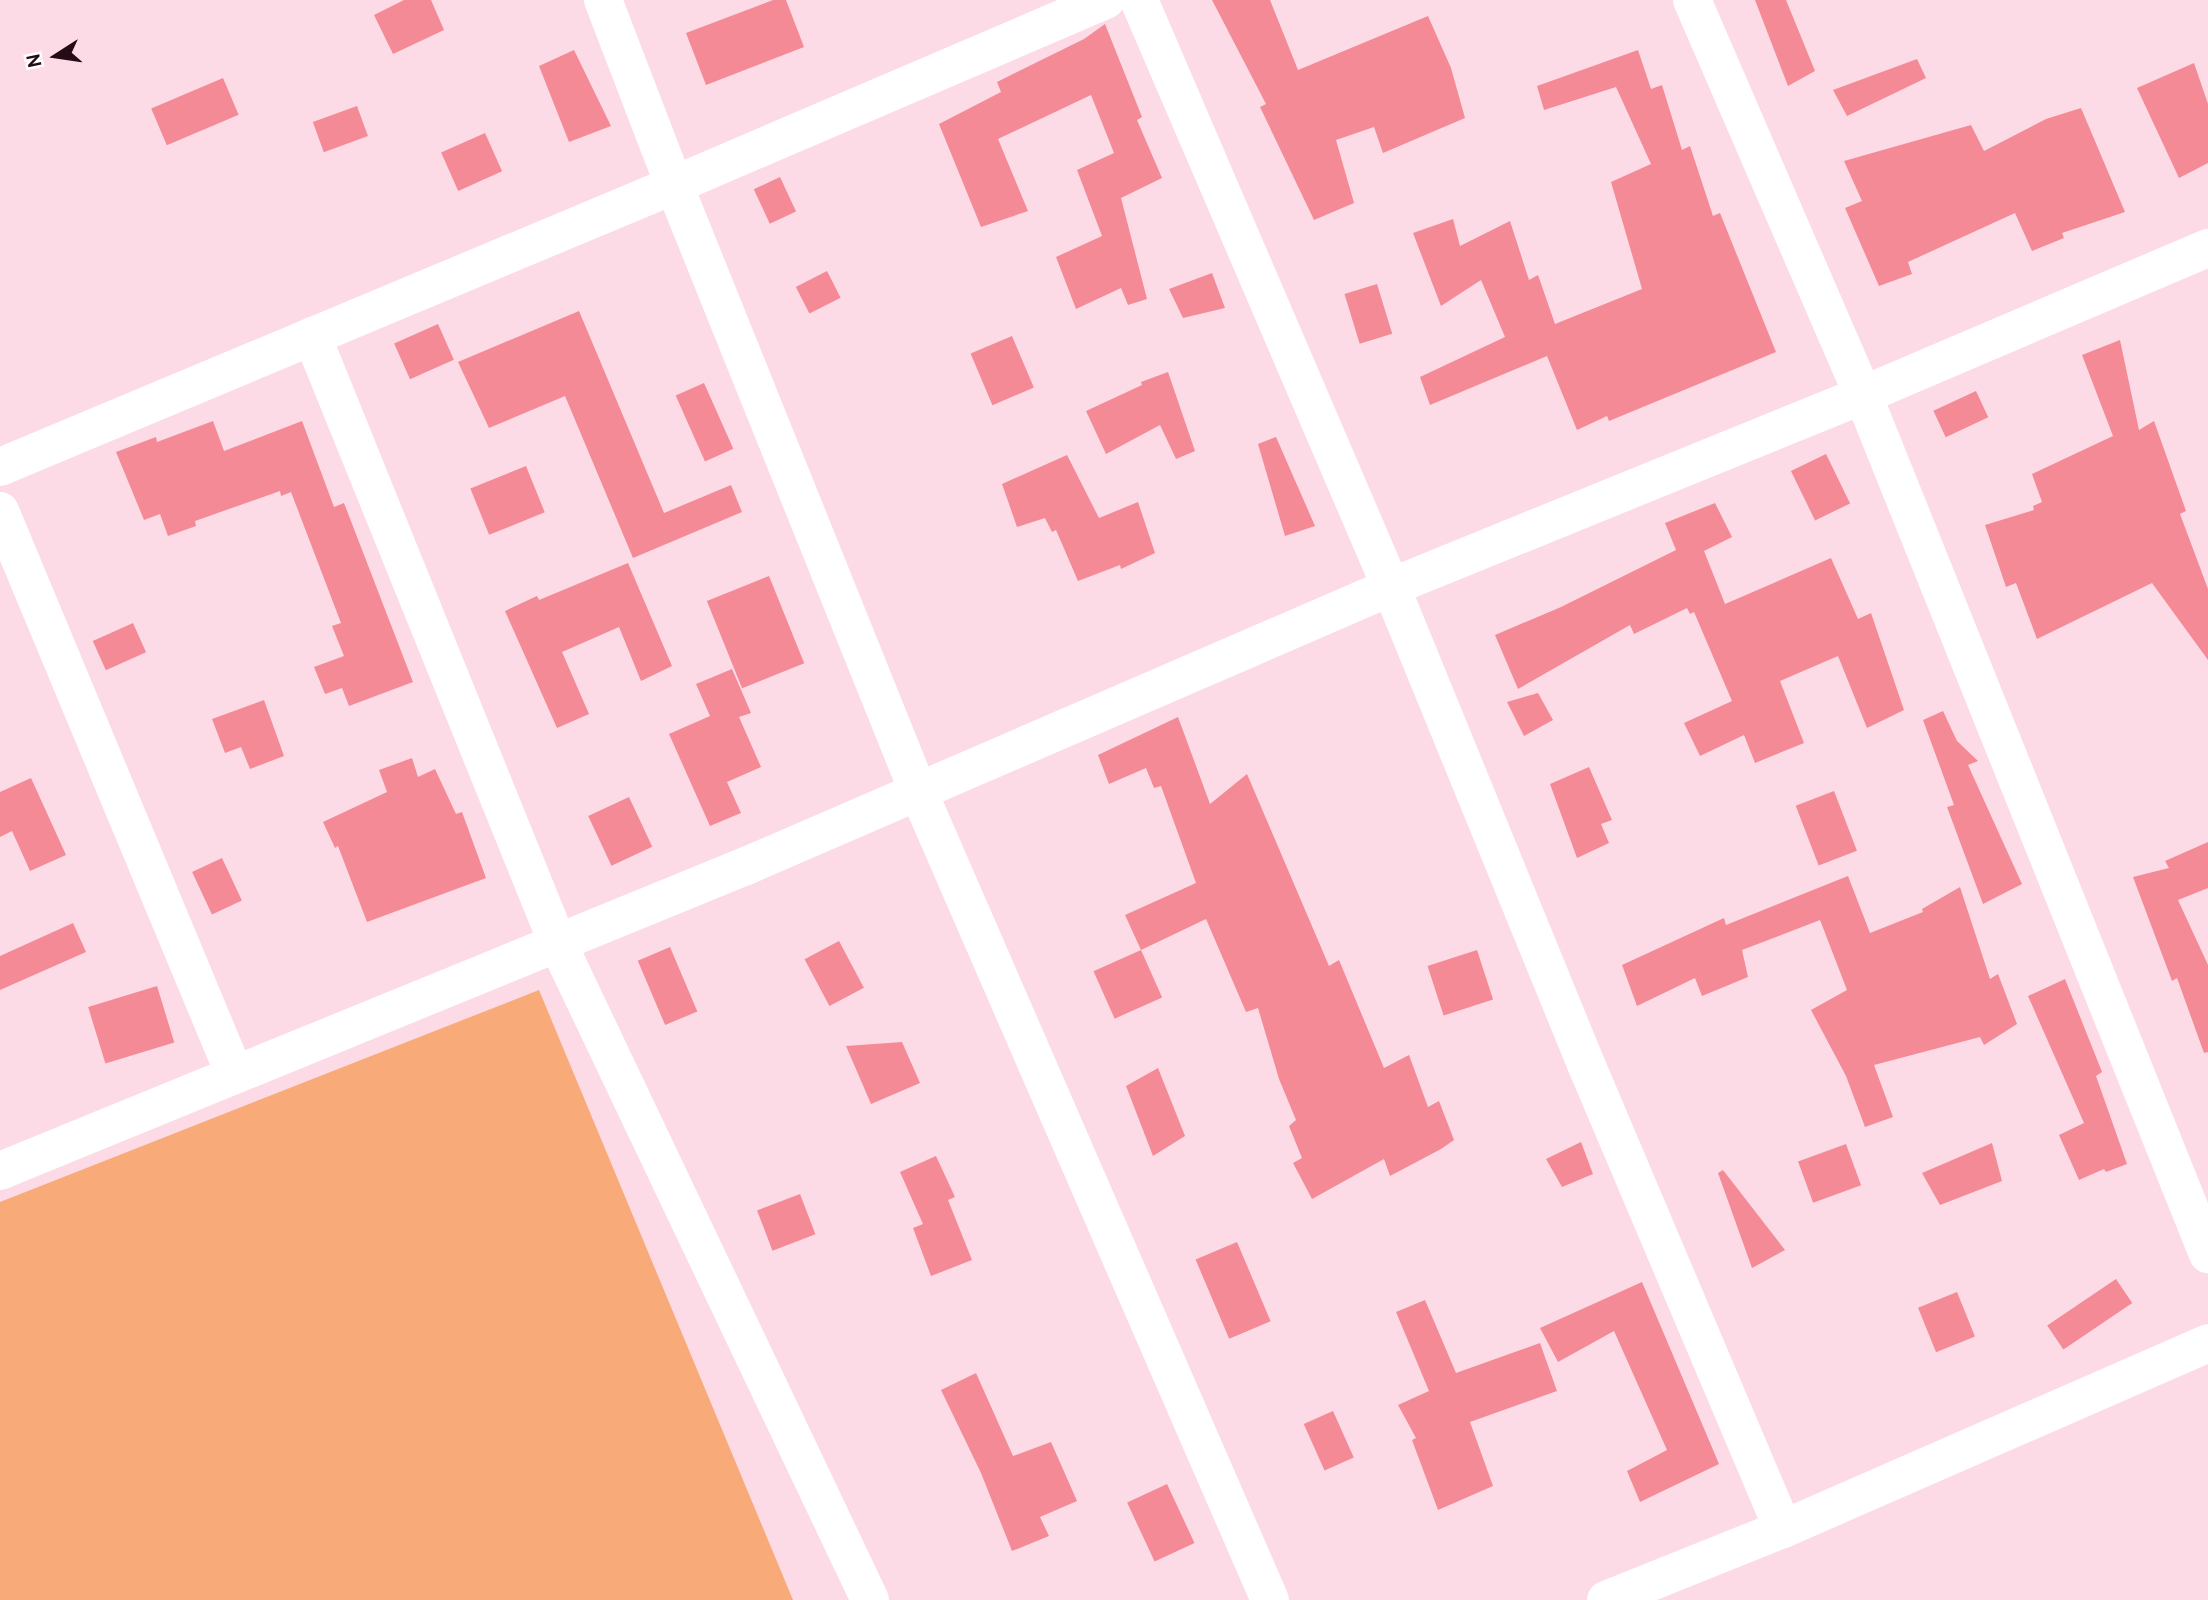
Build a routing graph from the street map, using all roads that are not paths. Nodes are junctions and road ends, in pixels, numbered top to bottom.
1 (603, 0) edge
2 (1106, 0) edge
3 (1139, 0) edge
4 (1692, 0) edge
5 (674, 185) junction
6 (2208, 248) edge
7 (312, 336) junction
8 (1863, 395) junction
9 (0, 467) edge
10 (0, 511) edge
11 (1391, 587) junction
12 (919, 791) junction
13 (558, 944) junction
14 (234, 1073) junction
15 (0, 1171) edge
16 (2208, 1254) edge
17 (2208, 1343) edge
18 (1783, 1529) junction
19 (870, 1600) edge
20 (1270, 1600) edge
21 (1606, 1600) edge

1 - 5 street
2 - 5 street
3 - 11 street
4 - 8 street
5 - 7 street
5 - 12 street
6 - 8 street
7 - 9 street
7 - 13 street
8 - 11 street
8 - 16 street
10 - 14 street
11 - 12 street
11 - 18 street
12 - 13 street
12 - 20 street
13 - 14 street
13 - 19 street
14 - 15 street
17 - 18 street
18 - 21 street

